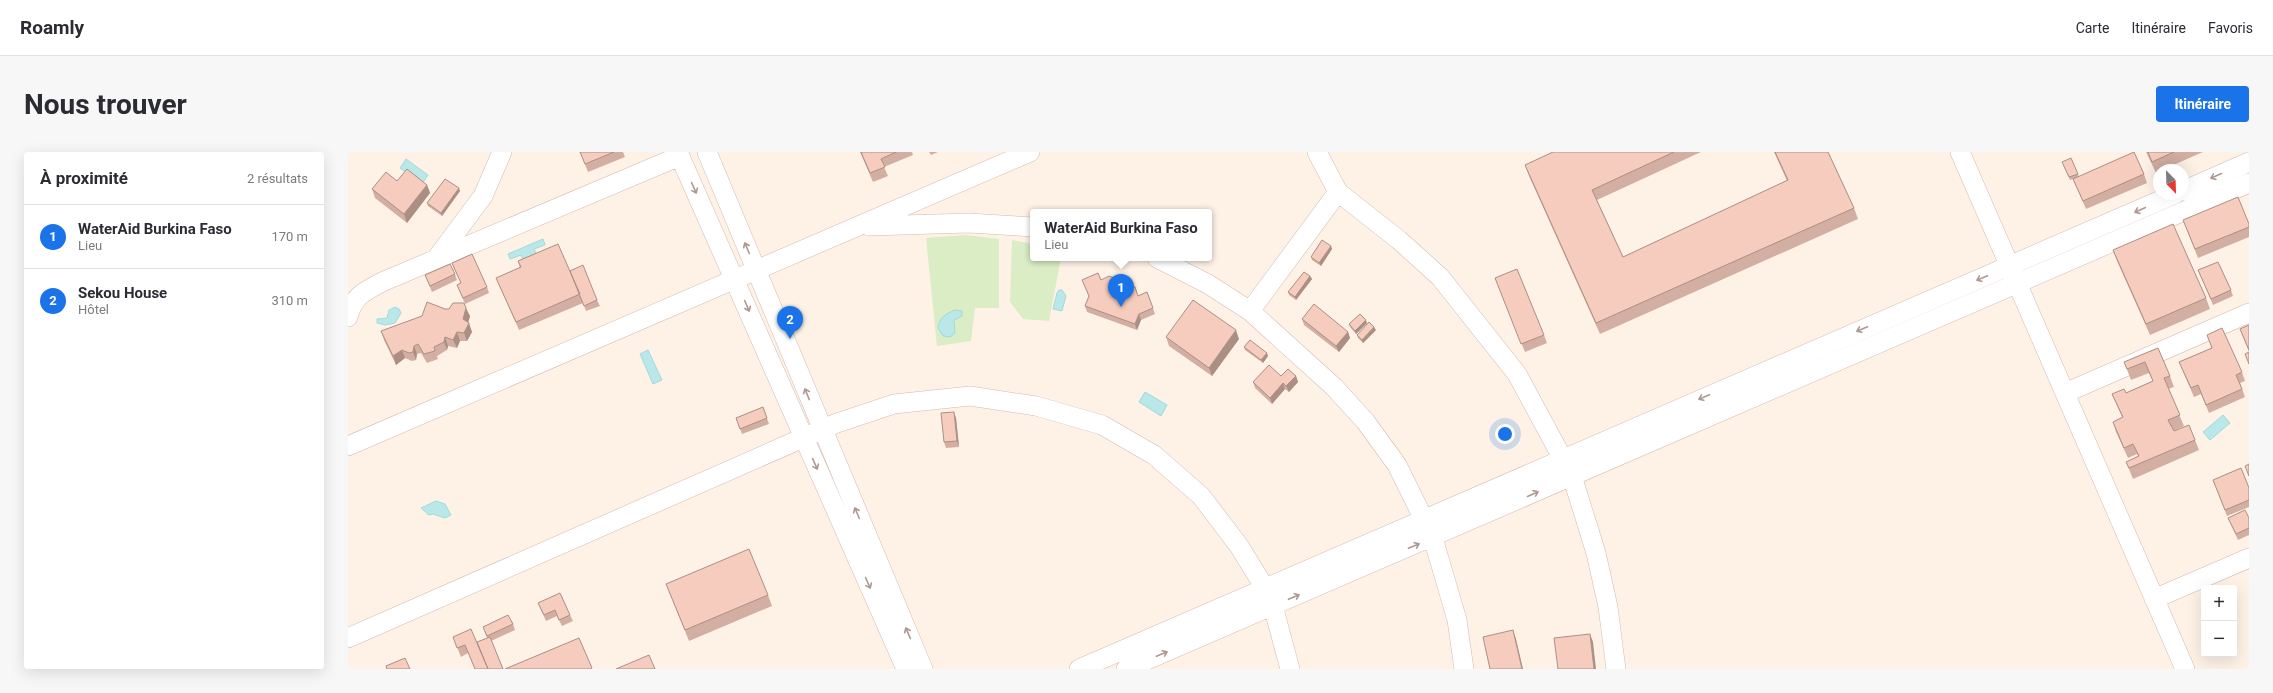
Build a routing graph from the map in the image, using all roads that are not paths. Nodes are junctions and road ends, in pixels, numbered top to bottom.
1 (502, 152) edge
2 (707, 152) edge
3 (1030, 152) edge
4 (1317, 152) edge
5 (1964, 153) edge
6 (679, 154) edge
7 (2249, 162) edge
8 (2249, 183) edge
9 (2189, 188) edge
10 (1338, 192) junction
11 (2161, 200) edge
12 (858, 226) junction
13 (1030, 227) edge
14 (436, 259) junction
15 (1163, 261) edge
16 (2010, 267) junction
17 (756, 270) junction
18 (736, 280) junction
19 (2019, 284) junction
20 (1250, 311) junction
21 (2249, 313) edge
22 (348, 317) edge
23 (1818, 348) junction
24 (1826, 366) junction
25 (1726, 388) junction
26 (2065, 393) junction
27 (1733, 406) junction
28 (822, 430) junction
29 (803, 438) junction
30 (348, 446) edge
31 (1562, 458) junction
32 (1572, 476) junction
33 (1425, 518) junction
34 (1433, 538) junction
35 (2249, 558) edge
36 (1265, 588) junction
37 (2154, 599) junction
38 (1273, 606) junction
39 (348, 638) edge
40 (906, 669) edge
41 (923, 669) edge
42 (1079, 669) edge
43 (1126, 669) edge
44 (1290, 669) edge
45 (1464, 669) edge
46 (1616, 669) edge
47 (2185, 669) edge

1 - 14 street
17 -> 2 street
3 - 12 street
4 - 10 street
5 - 16 street
6 - 14 street
6 -> 18 street
7 -> 9 street
8 - 19 street
10 - 20 street
10 - 31 street
11 -> 16 street
12 - 13 street
12 - 17 street
14 - 22 street
15 - 20 street
16 - 19 street
16 -> 23 street
17 - 18 street
28 -> 17 street
18 -> 29 street
18 - 30 street
19 - 24 street
19 - 26 street
20 - 33 street
21 - 26 street
23 - 24 street
23 - 25 street
24 - 27 street
25 - 27 street
25 -> 31 street
26 - 37 street
27 - 32 street
28 - 29 street
28 - 36 street
41 -> 28 street
29 - 39 street
29 -> 40 street
31 - 32 street
31 - 33 street
34 -> 32 street
32 - 46 street
33 - 34 street
33 - 36 street
38 -> 34 street
34 - 45 street
35 - 37 street
36 - 38 street
36 - 42 street
37 - 47 street
43 -> 38 street
38 - 44 street

